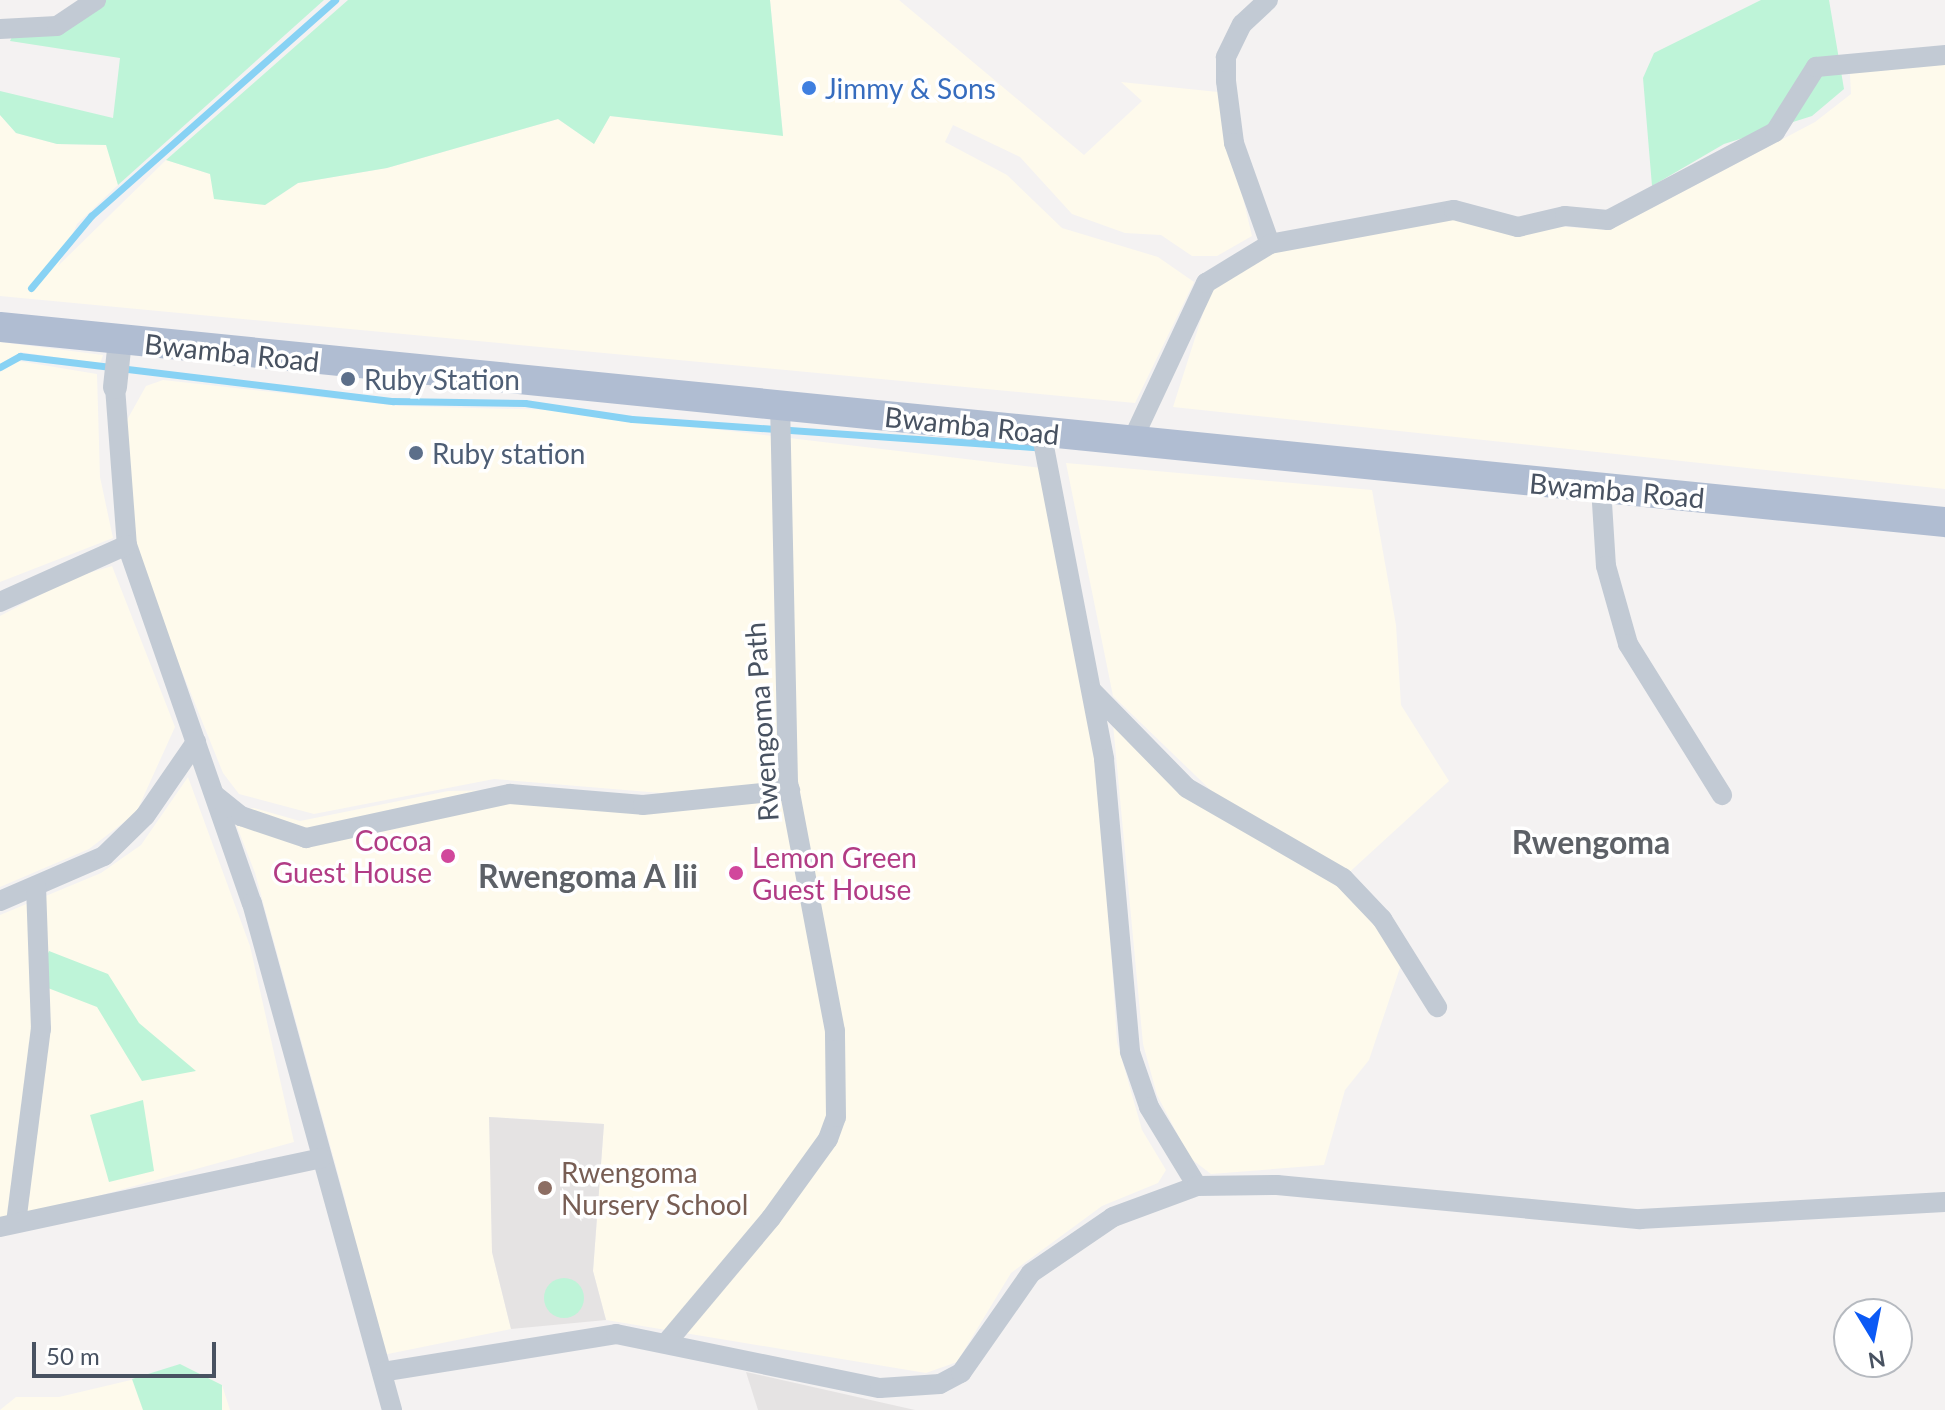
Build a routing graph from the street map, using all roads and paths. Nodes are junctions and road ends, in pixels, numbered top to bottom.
1 (96, 0) edge
2 (1268, 0) edge
3 (0, 29) edge
4 (1945, 55) edge
5 (1270, 244) junction
6 (0, 327) edge
7 (120, 340) junction
8 (115, 387) joint
9 (780, 405) junction
10 (1041, 431) junction
11 (1131, 443) junction
12 (1601, 487) junction
13 (1945, 522) edge
14 (127, 545) junction
15 (0, 602) edge
16 (1093, 692) junction
17 (196, 742) junction
18 (790, 790) junction
19 (1722, 795) dead end
20 (216, 796) junction
21 (36, 886) junction
22 (0, 901) edge
23 (1437, 1007) dead end
24 (321, 1158) junction
25 (1197, 1186) junction
26 (1945, 1202) edge
27 (8, 1225) edge
28 (667, 1342) junction
29 (382, 1372) junction
30 (392, 1410) edge

1 - 3 street
2 - 5 street
4 - 5 street
5 - 11 street
6 - 7 main road, Bwamba Road
7 - 8 street
7 - 9 main road, Bwamba Road
8 - 14 street
9 - 10 main road, Bwamba Road
9 - 18 street, Rwengoma Path
10 - 11 main road, Bwamba Road
10 - 16 street
11 - 12 main road, Bwamba Road
12 - 13 main road, Bwamba Road
12 - 19 street
14 - 15 street
14 - 17 street
16 - 23 street
16 - 25 street
17 - 20 street
17 - 21 street
18 - 20 street
18 - 28 street, Rwengoma Path
20 - 24 street
21 - 22 street
21 - 27 street
24 - 27 street
24 - 29 street
25 - 26 street
25 - 28 street
28 - 29 street
29 - 30 street

